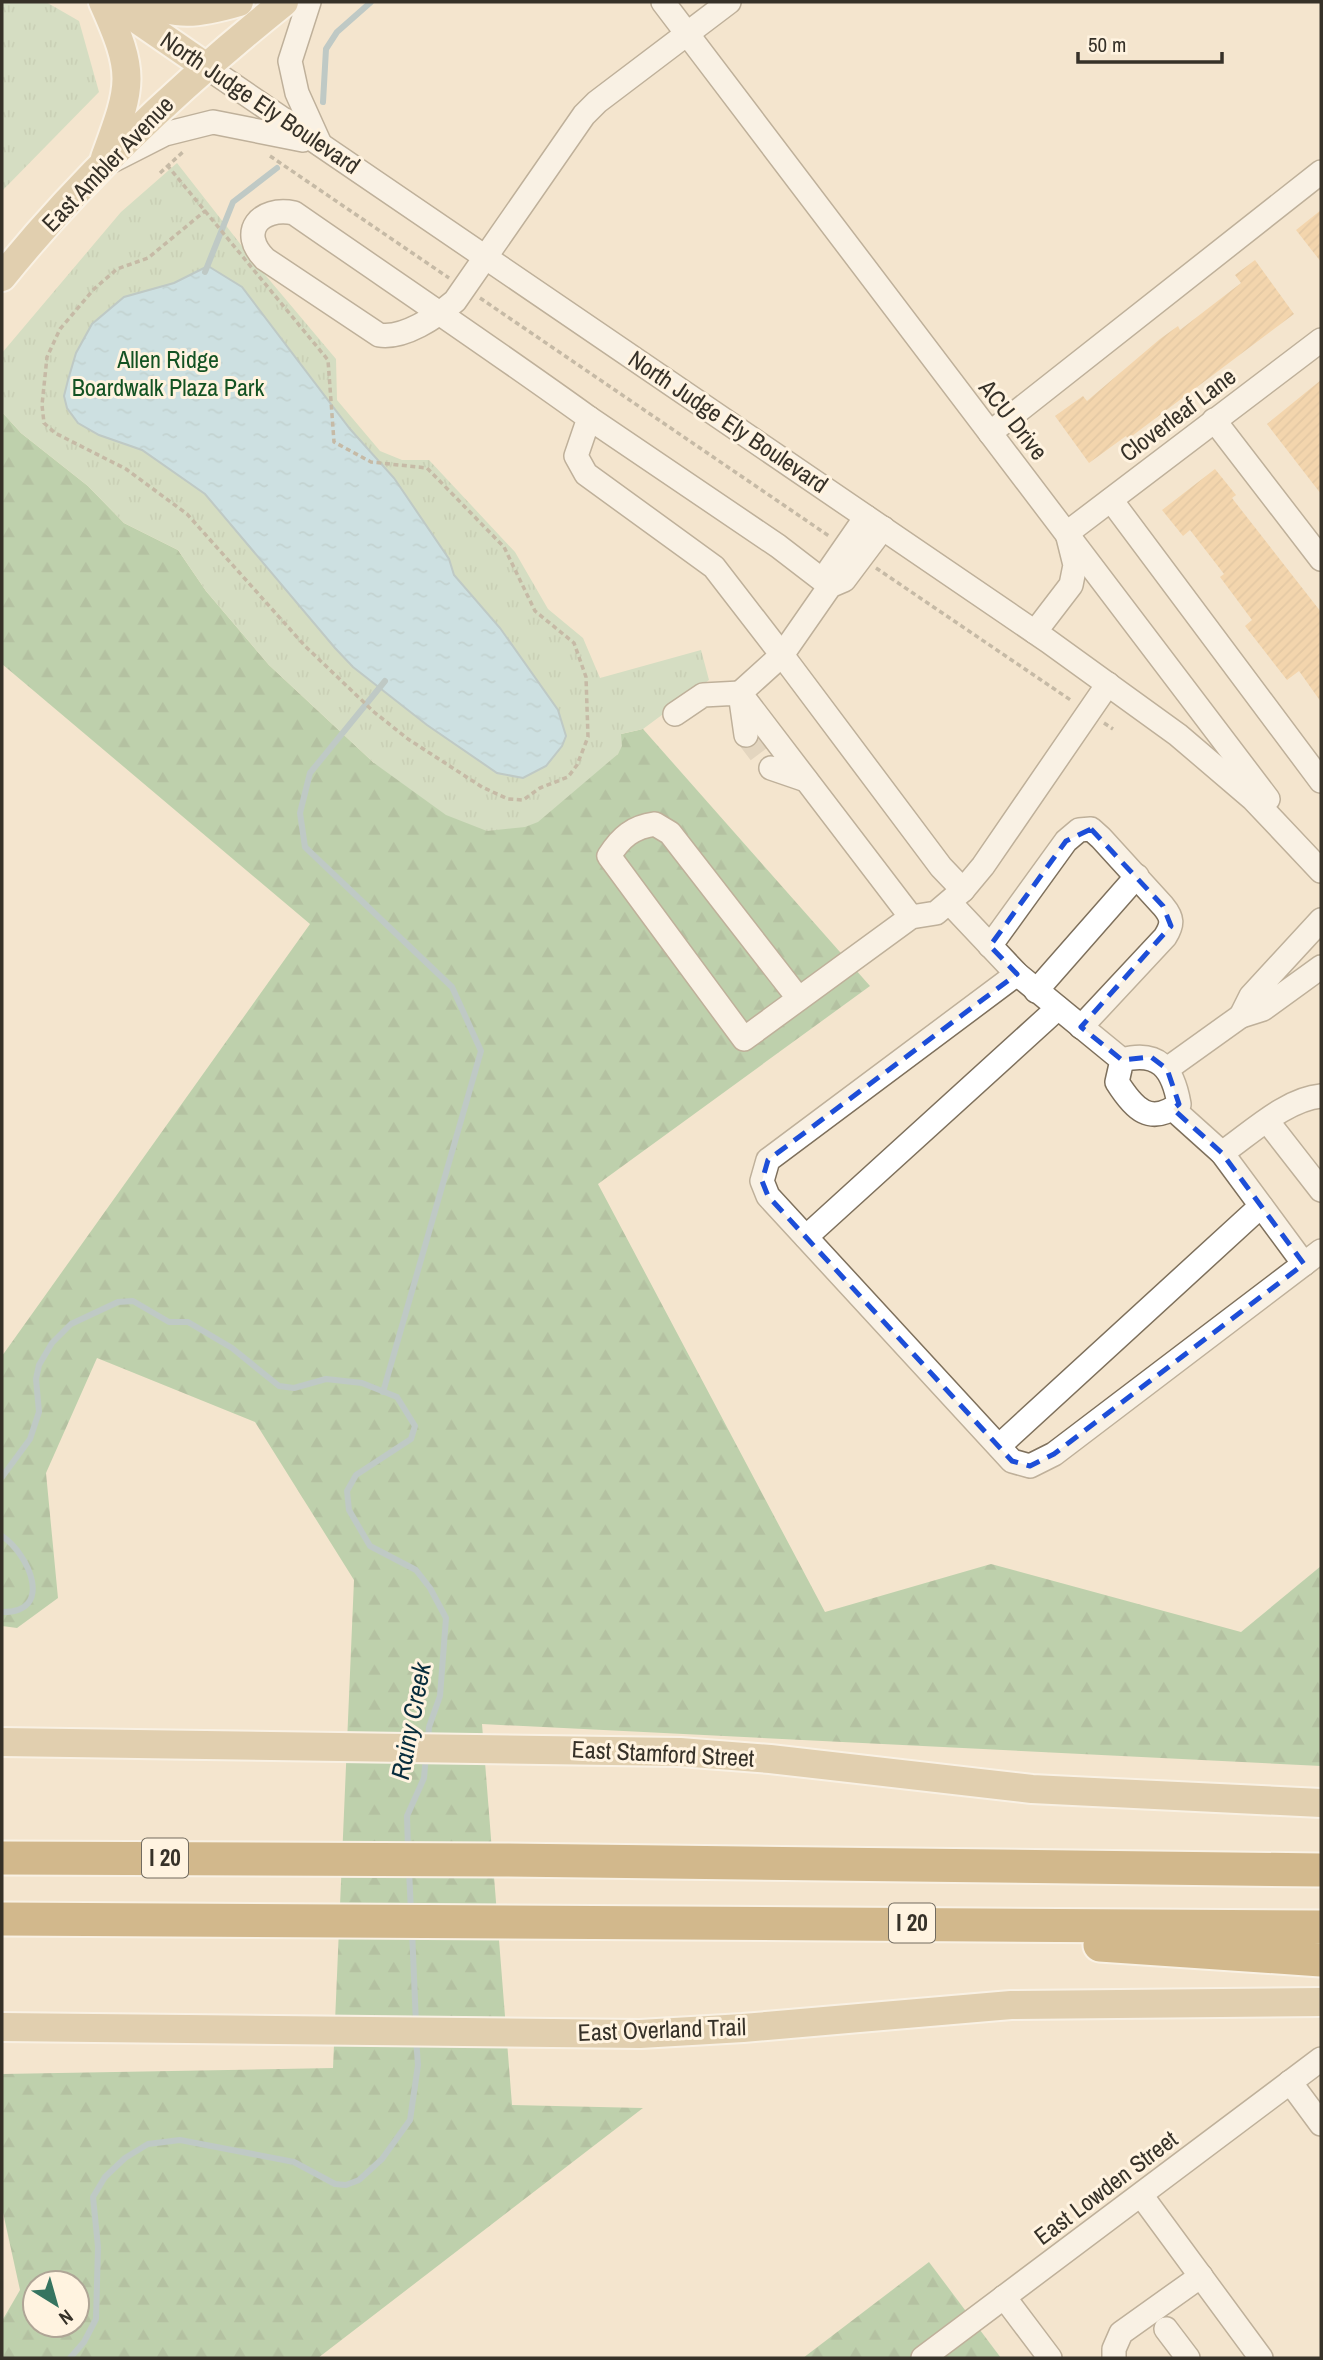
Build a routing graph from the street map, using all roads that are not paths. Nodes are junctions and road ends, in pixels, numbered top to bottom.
1 (103, 2) edge
2 (112, 2) edge
3 (135, 2) edge
4 (239, 2) edge
5 (284, 2) edge
6 (309, 2) edge
7 (663, 2) edge
8 (729, 2) edge
9 (687, 33) junction
10 (205, 66) junction
11 (320, 144) junction
12 (102, 166) junction
13 (1321, 172) edge
14 (485, 257) junction
15 (2, 277) edge
16 (439, 313) junction
17 (1321, 340) edge
18 (589, 418) junction
19 (1214, 420) junction
20 (990, 433) junction
21 (1111, 500) junction
22 (875, 522) junction
23 (1067, 533) junction
24 (1321, 559) edge
25 (830, 586) junction
26 (1035, 632) junction
27 (782, 655) junction
28 (1108, 684) junction
29 (740, 693) junction
30 (675, 714) dead end
31 (746, 735) tunnel mouth
32 (771, 768) tunnel mouth
33 (806, 780) junction
34 (1321, 781) edge
35 (1321, 871) edge
36 (1136, 876) junction
37 (957, 896) junction
38 (911, 917) junction
39 (1321, 920) edge
40 (990, 946) junction
41 (1321, 967) edge
42 (1017, 974) junction
43 (1036, 990) junction
44 (799, 999) junction
45 (1058, 1008) junction
46 (1241, 1016) junction
47 (1081, 1027) junction
48 (1122, 1060) junction
49 (1167, 1069) junction
50 (1321, 1096) edge
51 (1173, 1109) junction
52 (1268, 1122) junction
53 (1222, 1153) junction
54 (1321, 1190) edge
55 (1261, 1206) junction
56 (806, 1237) junction
57 (1313, 1257) edge
58 (999, 1446) junction
59 (2, 1742) edge
60 (1321, 1803) edge
61 (2, 1858) edge
62 (1321, 1870) edge
63 (2, 1919) edge
64 (1015, 1923) junction
65 (1321, 1927) edge
66 (1321, 1961) edge
67 (1321, 2003) edge
68 (2, 2027) edge
69 (1321, 2059) edge
70 (1290, 2082) junction
71 (1321, 2124) edge
72 (1141, 2195) junction
73 (1201, 2276) junction
74 (1004, 2297) junction
75 (1166, 2329) dead end
76 (923, 2358) edge
77 (1050, 2358) edge
78 (1114, 2358) edge
79 (1188, 2358) edge
80 (1261, 2358) edge

1 - 12 main road
2 - 10 main road, North Judge Ely Boulevard
3 - 4 main road
5 - 10 main road, East Ambler Avenue
6 - 11 street
7 - 9 street, ACU Drive
8 - 9 street
9 - 14 street
9 - 20 street, ACU Drive
10 - 11 street, North Judge Ely Boulevard
10 - 12 main road, East Ambler Avenue
11 - 12 street
11 - 14 street, North Judge Ely Boulevard
12 - 15 main road, East Ambler Avenue
13 - 20 street
14 - 16 street
14 - 22 street, North Judge Ely Boulevard
16 - 16 street
16 - 18 street
17 - 19 street, Cloverleaf Lane
18 - 25 street
18 - 27 street
19 - 21 street, Cloverleaf Lane
19 - 24 street
20 - 23 street, ACU Drive
21 - 23 street, Cloverleaf Lane
21 - 34 street
22 - 25 street
22 - 26 street, North Judge Ely Boulevard
23 - 26 street
23 - 35 street, ACU Drive
25 - 27 street
26 - 28 street, North Judge Ely Boulevard
27 - 29 street
27 - 37 street
28 - 35 street, North Judge Ely Boulevard
28 - 37 street
29 - 30 street
29 - 31 street
29 - 33 street
32 - 33 street
33 - 38 street
36 - 40 street
36 - 43 street
36 - 47 street
37 - 38 street
37 - 40 street
38 - 44 street
39 - 46 street
40 - 42 street
41 - 46 street
42 - 43 street
42 - 56 street
43 - 45 street
44 - 44 street
45 - 47 street
45 - 56 street
46 - 49 street
47 - 48 street
48 - 49 street
48 - 51 street
49 - 51 street
50 - 52 street
51 - 53 street
52 - 53 street
52 - 54 street
53 - 55 street
55 - 57 street
55 - 58 street
56 - 58 street
57 - 58 street
59 - 60 main road, East Stamford Street
61 - 62 highway, I 20
63 - 64 highway, I 20
64 - 65 highway, I 20
64 - 66 highway
67 - 68 main road, East Overland Trail
69 - 70 street, East Lowden Street
70 - 71 street
70 - 72 street, East Lowden Street
72 - 73 street
72 - 74 street, East Lowden Street
73 - 78 street
73 - 80 street
74 - 76 street, East Lowden Street
74 - 77 street
75 - 79 street

